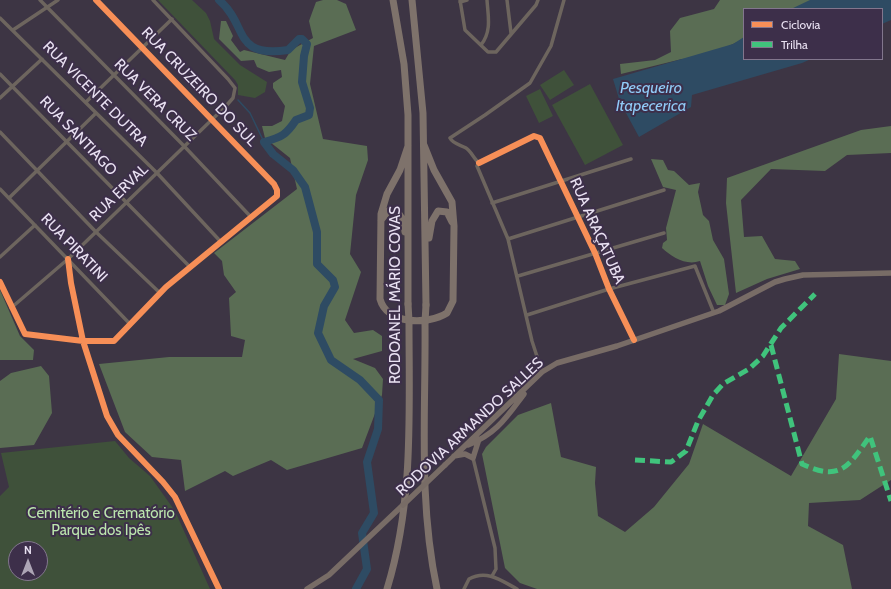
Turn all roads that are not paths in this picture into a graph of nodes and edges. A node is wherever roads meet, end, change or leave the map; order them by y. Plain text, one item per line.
1 (40, 0) edge
2 (58, 0) edge
3 (96, 0) edge
4 (153, 0) edge
5 (393, 0) edge
6 (412, 0) edge
7 (466, 0) edge
8 (487, 0) edge
9 (507, 0) edge
10 (538, 0) edge
11 (564, 0) edge
12 (460, 1) edge
13 (47, 7) junction
14 (0, 18) edge
15 (172, 20) junction
16 (13, 30) junction
17 (511, 33) junction
18 (481, 45) junction
19 (142, 48) junction
20 (42, 59) junction
21 (0, 74) edge
22 (113, 76) junction
23 (12, 87) junction
24 (0, 98) edge
25 (86, 102) junction
26 (96, 113) junction
27 (212, 119) junction
28 (0, 132) edge
29 (67, 142) junction
30 (424, 145) junction
31 (184, 146) junction
32 (408, 146) junction
33 (631, 159) dead end
34 (479, 163) junction
35 (38, 170) junction
36 (157, 173) junction
37 (560, 181) junction
38 (0, 189) edge
39 (664, 190) dead end
40 (9, 198) junction
41 (126, 203) junction
42 (492, 203) junction
43 (251, 217) junction
44 (577, 217) junction
45 (380, 222) junction
46 (35, 225) junction
47 (454, 226) junction
48 (96, 232) junction
49 (664, 233) dead end
50 (508, 239) junction
51 (221, 242) junction
52 (408, 251) junction
53 (595, 253) junction
54 (425, 256) junction
55 (0, 257) edge
56 (68, 259) junction
57 (190, 267) junction
58 (891, 273) edge
59 (879, 274) junction
60 (518, 276) junction
61 (891, 278) edge
62 (0, 282) edge
63 (609, 290) junction
64 (160, 292) junction
65 (11, 308) junction
66 (714, 313) junction
67 (527, 315) junction
68 (130, 324) junction
69 (634, 340) junction
70 (83, 341) junction
71 (542, 372) junction
72 (530, 386) junction
73 (482, 430) junction
74 (479, 440) junction
75 (472, 447) junction
76 (463, 448) junction
77 (454, 456) junction
78 (473, 458) junction
79 (492, 576) junction
80 (219, 589) edge
81 (307, 589) edge
82 (387, 589) edge
83 (437, 589) edge
84 (464, 589) edge
85 (517, 589) edge

1 - 13 street, RUA VERA CRUZ
2 - 13 street
3 - 19 street, RUA CRUZEIRO DO SUL
4 - 15 street
5 - 32 highway, RODOANEL MÁRIO COVAS
6 - 30 highway, RODOANEL MÁRIO COVAS
7 - 12 street
8 - 18 street
9 - 17 street
10 - 17 street
11 - 34 street
12 - 18 street
13 - 16 street
13 - 22 street, RUA VERA CRUZ
14 - 16 street, RUA VICENTE DUTRA
15 - 19 street
15 - 27 street, RUA ERVAL
16 - 20 street, RUA VICENTE DUTRA
17 - 18 street
19 - 22 street
19 - 27 street, RUA CRUZEIRO DO SUL
20 - 23 street
20 - 25 street, RUA VICENTE DUTRA
21 - 23 street, RUA SANTIAGO
22 - 25 street
22 - 31 street, RUA VERA CRUZ
23 - 24 street
23 - 29 street, RUA SANTIAGO
25 - 26 street, RUA VICENTE DUTRA
26 - 29 street
26 - 36 street, RUA VICENTE DUTRA
27 - 31 street, RUA ERVAL
27 - 43 street, RUA CRUZEIRO DO SUL
28 - 35 street
29 - 35 street
29 - 41 street, RUA SANTIAGO
30 - 47 highway
30 - 54 highway, RODOANEL MÁRIO COVAS
31 - 36 street, RUA ERVAL
31 - 43 street, RUA VERA CRUZ
32 - 45 highway
32 - 52 highway, RODOANEL MÁRIO COVAS
33 - 37 street
34 - 37 street, RUA ARAÇATUBA
34 - 42 street
35 - 40 street
35 - 48 street
36 - 41 street, RUA ERVAL
36 - 51 street, RUA VICENTE DUTRA
37 - 42 street
37 - 44 street, RUA ARAÇATUBA
38 - 40 street, RUA PIRATINI
39 - 44 street
40 - 46 street, RUA PIRATINI
41 - 48 street, RUA ERVAL
41 - 57 street, RUA SANTIAGO
42 - 50 street
43 - 51 street
44 - 50 street
44 - 53 street, RUA ARAÇATUBA
45 - 47 highway
45 - 52 highway
46 - 55 street
46 - 56 street, RUA PIRATINI
47 - 54 highway
48 - 56 street, RUA ERVAL
48 - 64 street
49 - 53 street
50 - 60 street
51 - 57 street
52 - 82 highway, RODOANEL MÁRIO COVAS, bridge
53 - 60 street
53 - 63 street, RUA ARAÇATUBA
54 - 83 highway, RODOANEL MÁRIO COVAS, bridge
56 - 65 street, RUA ERVAL
56 - 68 street, RUA PIRATINI
56 - 70 street
57 - 64 street
58 - 59 main road, RODOVIA ARMANDO SALLES
59 - 61 main road, RODOVIA ARMANDO SALLES
59 - 66 main road, RODOVIA ARMANDO SALLES
60 - 67 street
62 - 65 street
63 - 66 street
63 - 67 street
63 - 69 street, RUA ARAÇATUBA
64 - 68 street
65 - 70 street
66 - 69 main road, RODOVIA ARMANDO SALLES
67 - 71 street
68 - 70 street
69 - 71 main road, RODOVIA ARMANDO SALLES
70 - 80 street
71 - 72 main road, RODOVIA ARMANDO SALLES
72 - 73 main road, RODOVIA ARMANDO SALLES
72 - 74 main road
73 - 74 main road
73 - 75 main road
73 - 76 main road, RODOVIA ARMANDO SALLES
74 - 75 main road
74 - 78 main road
75 - 76 main road
75 - 78 main road
76 - 77 main road, RODOVIA ARMANDO SALLES
77 - 78 main road
77 - 81 main road, RODOVIA ARMANDO SALLES, bridge
78 - 79 street
79 - 84 street
79 - 85 street

